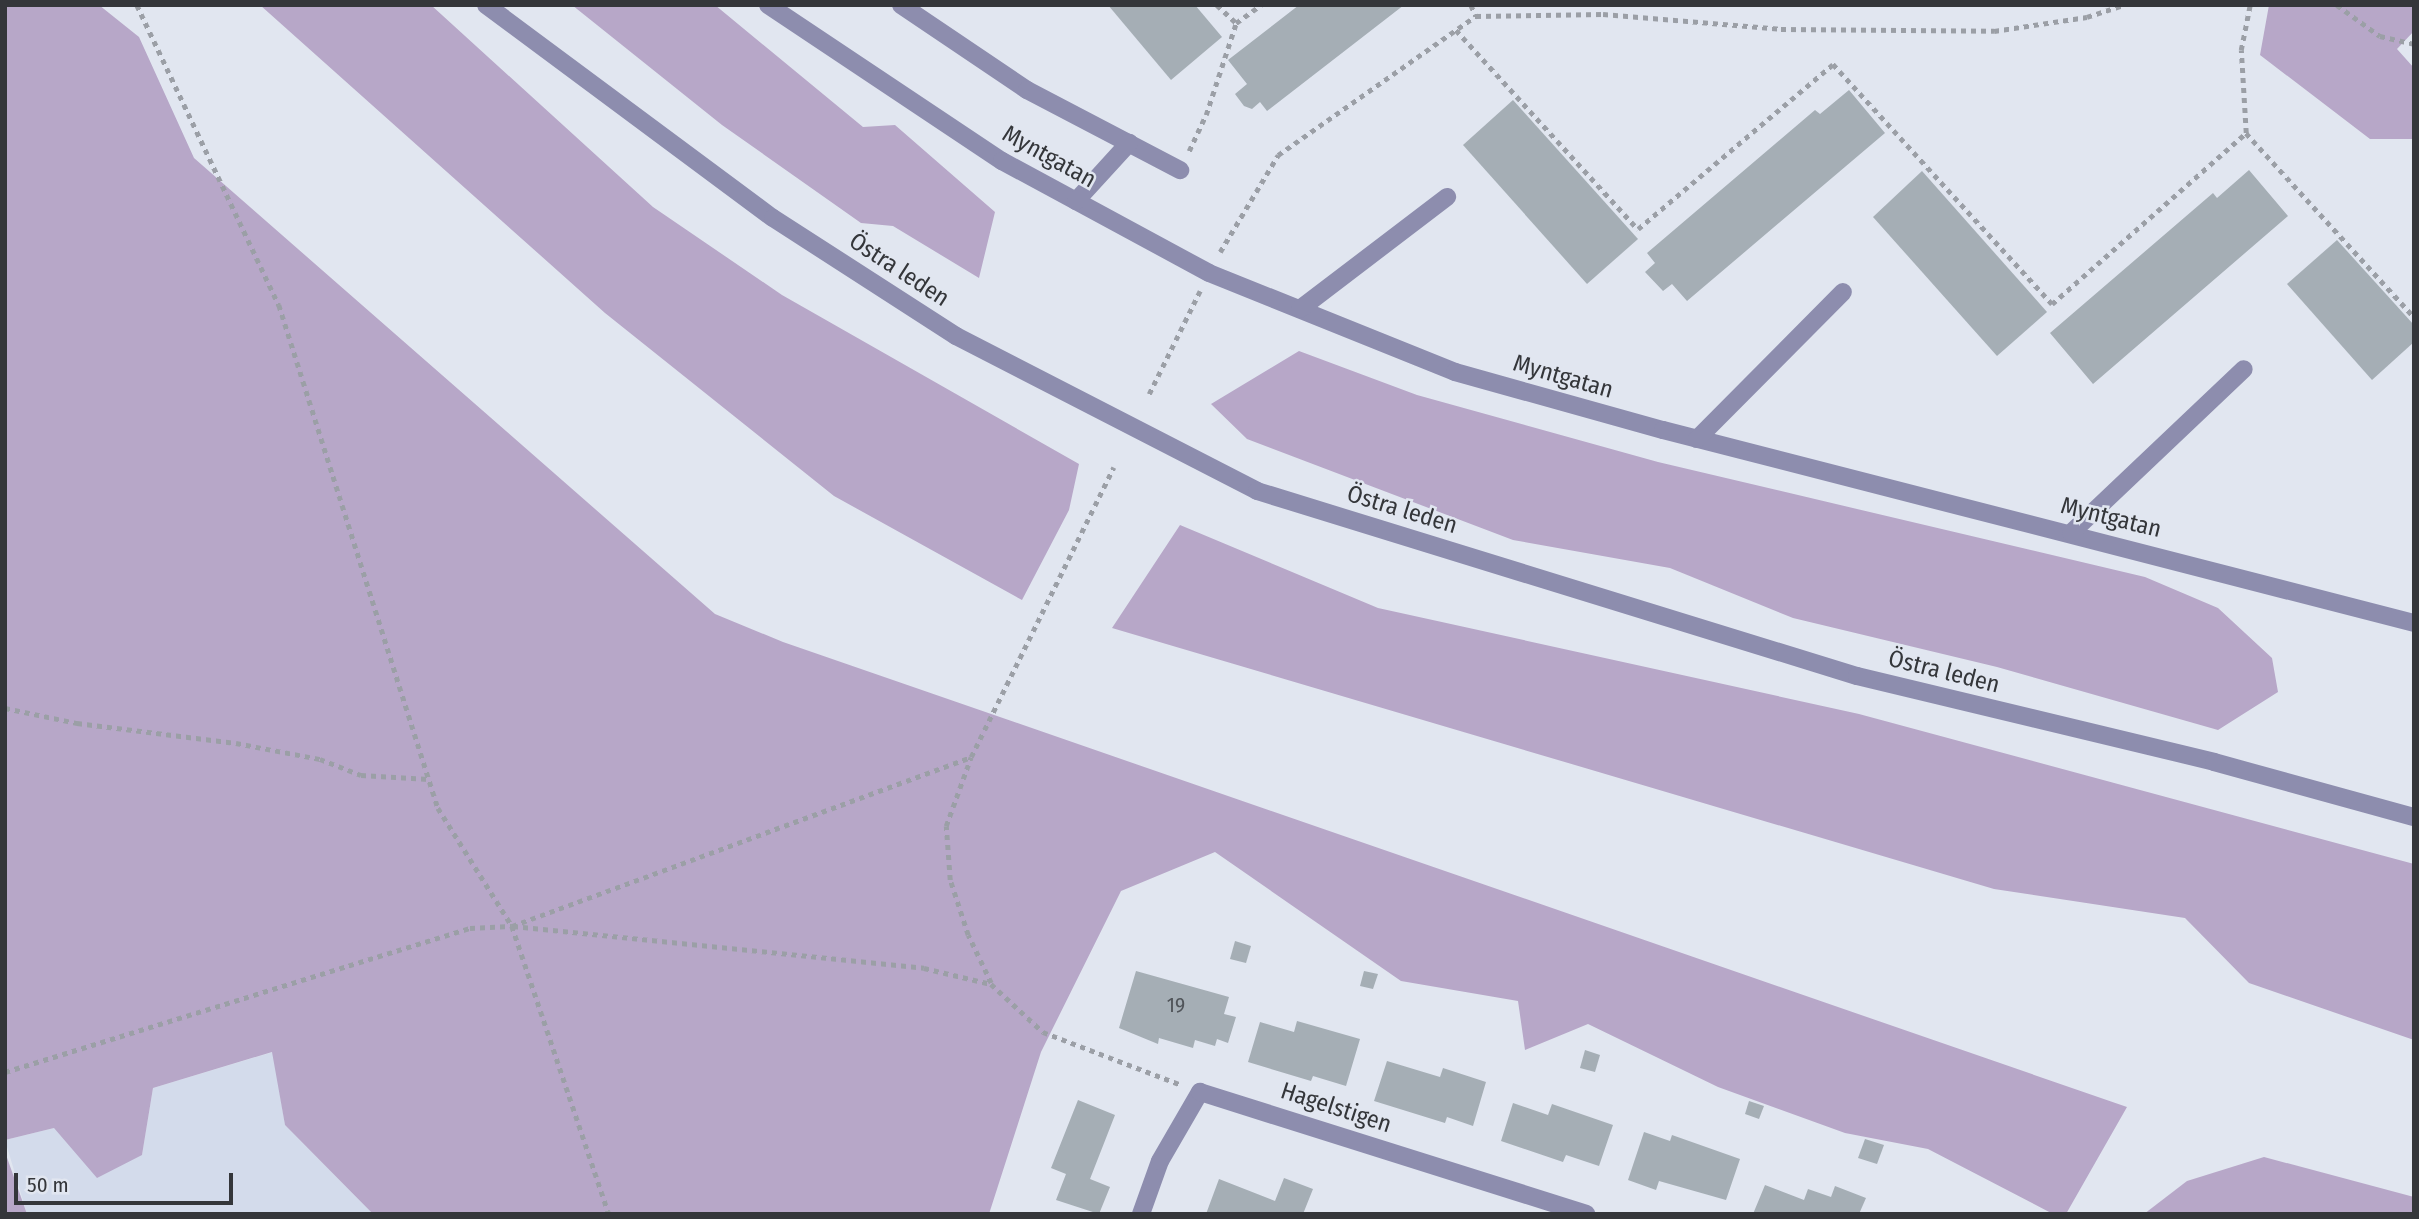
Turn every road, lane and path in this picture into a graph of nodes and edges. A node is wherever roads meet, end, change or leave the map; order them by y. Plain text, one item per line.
1 (137, 5) edge
2 (486, 5) edge
3 (768, 5) edge
4 (901, 5) edge
5 (1217, 5) edge
6 (1261, 5) edge
7 (1471, 5) edge
8 (2123, 5) edge
9 (2249, 5) edge
10 (2337, 5) edge
11 (1476, 16) junction
12 (1236, 23) junction
13 (1457, 30) junction
14 (2414, 44) edge
15 (2246, 133) junction
16 (1129, 144) junction
17 (1180, 170) joint
18 (1447, 197) dead end
19 (1076, 201) junction
20 (1209, 272) junction
21 (1843, 292) dead end
22 (1300, 309) junction
23 (2414, 317) edge
24 (2244, 369) dead end
25 (1149, 394) dead end
26 (1697, 439) junction
27 (1114, 467) dead end
28 (2071, 533) junction
29 (2414, 623) edge
30 (5, 708) edge
31 (971, 757) junction
32 (429, 779) junction
33 (2414, 817) edge
34 (512, 926) junction
35 (991, 984) junction
36 (5, 1072) edge
37 (1200, 1091) junction
38 (609, 1214) edge
39 (1141, 1214) edge
40 (1586, 1214) edge

1 - 32 path
2 - 33 street, Östra leden
3 - 19 street, Myntgatan
4 - 16 street
5 - 12 path
6 - 12 path
7 - 11 path
8 - 11 path
9 - 15 path
10 - 14 path
11 - 13 path
12 - 17 path
13 - 15 path
13 - 20 path
15 - 23 path
16 - 17 street
16 - 19 street
18 - 22 street
19 - 20 street, Myntgatan
20 - 22 street, Myntgatan
20 - 25 path
21 - 26 street
22 - 26 street, Myntgatan
24 - 28 street
26 - 28 street, Myntgatan
27 - 31 path
28 - 29 street, Myntgatan
30 - 32 path
31 - 34 path
31 - 35 path
32 - 34 path
34 - 35 path
34 - 36 path
34 - 38 path
35 - 37 path
37 - 39 street
37 - 40 street, Hagelstigen

